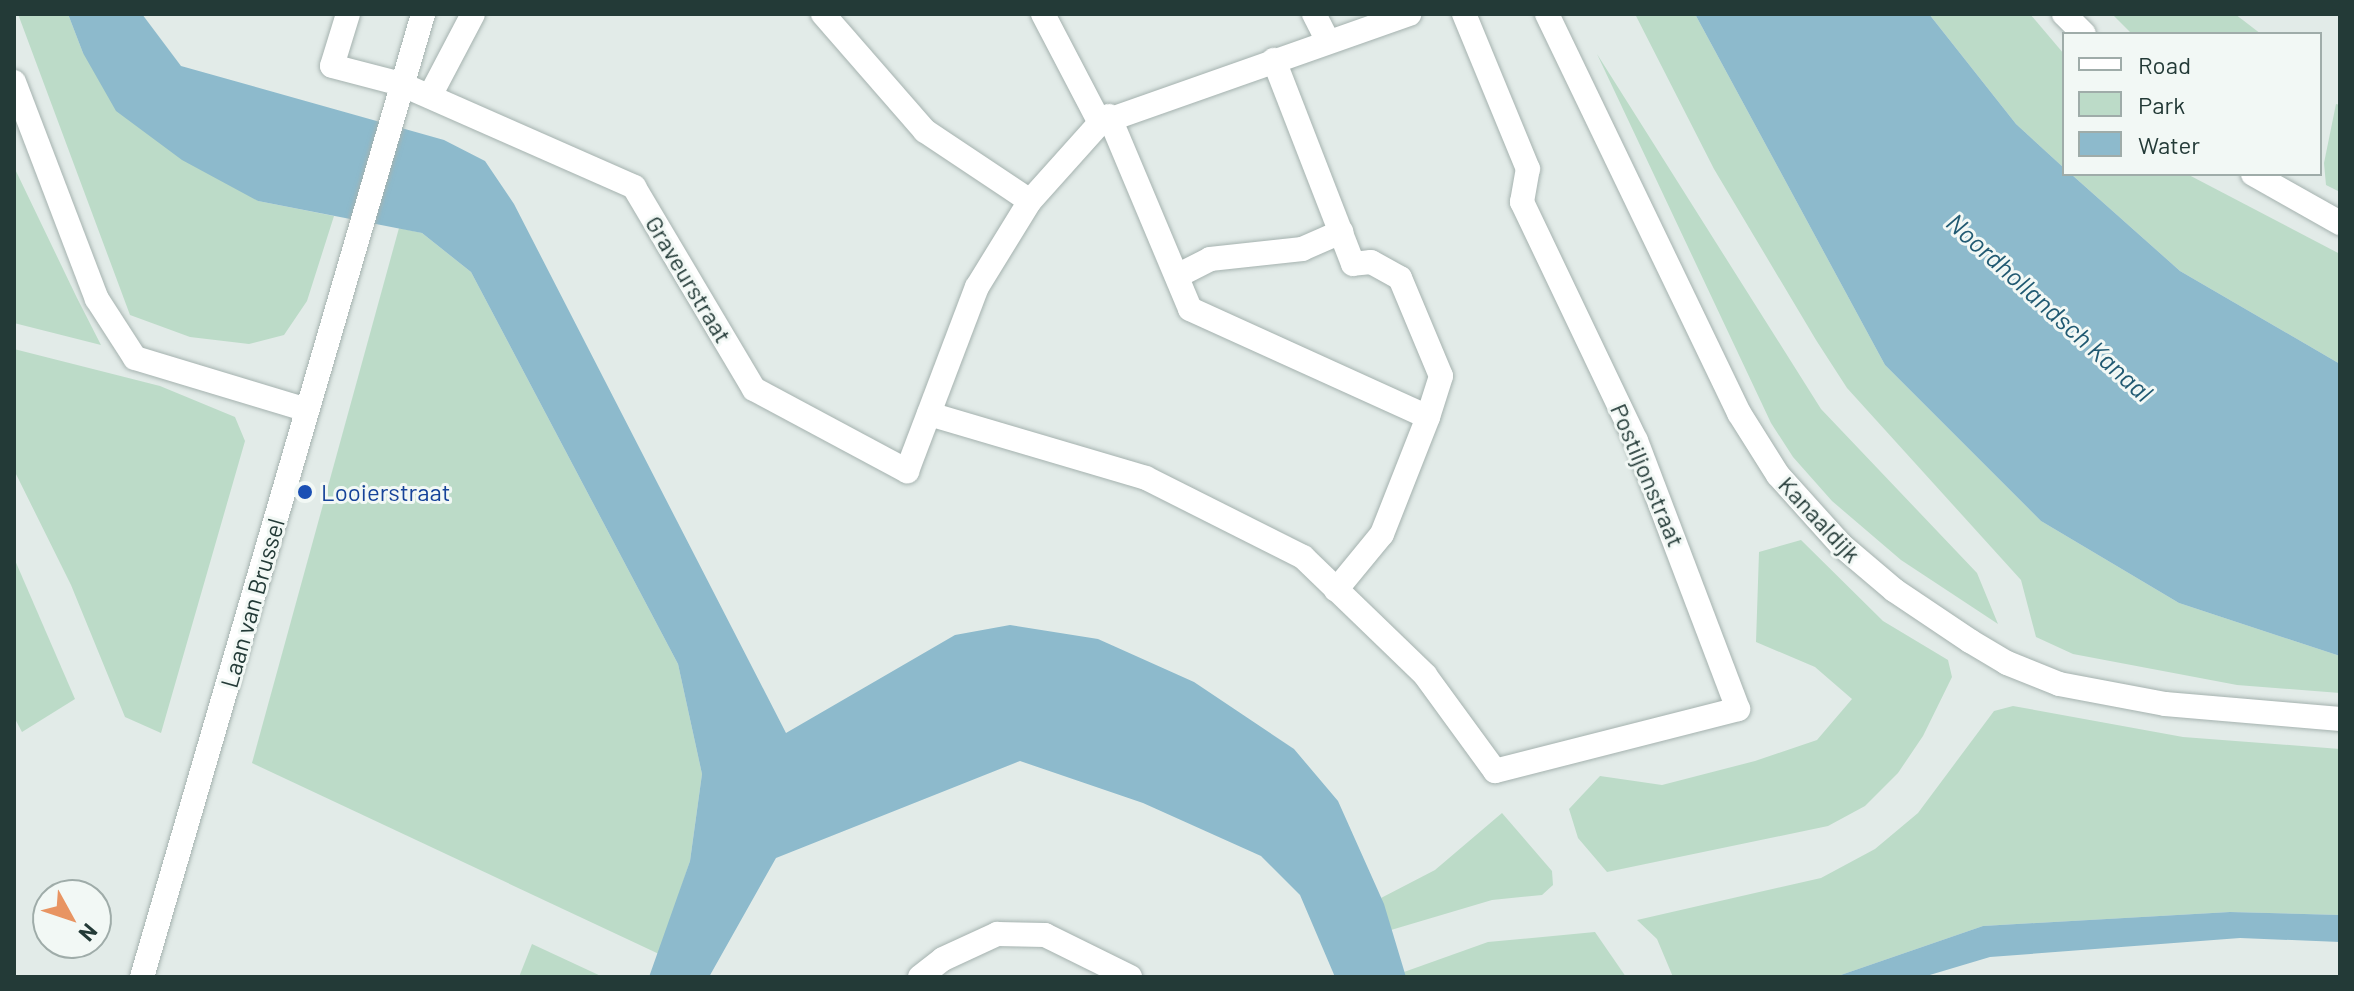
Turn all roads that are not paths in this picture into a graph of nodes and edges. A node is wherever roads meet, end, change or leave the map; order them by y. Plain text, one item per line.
1 (348, 14) edge
2 (423, 14) edge
3 (473, 14) edge
4 (823, 14) edge
5 (1043, 14) edge
6 (1314, 14) edge
7 (1409, 14) edge
8 (1464, 14) edge
9 (1547, 14) edge
10 (2064, 14) edge
11 (2082, 32) edge
12 (1328, 41) junction
13 (1274, 60) junction
14 (14, 82) edge
15 (401, 84) junction
16 (431, 94) junction
17 (1104, 119) junction
18 (2257, 176) edge
19 (1030, 201) junction
20 (2340, 223) edge
21 (1341, 232) junction
22 (1177, 276) junction
23 (304, 409) junction
24 (929, 414) junction
25 (1428, 417) junction
26 (1336, 590) junction
27 (2340, 719) edge
28 (142, 977) edge
29 (920, 977) edge
30 (1130, 977) edge

1 - 15 street
2 - 15 street
3 - 16 street
4 - 19 street
5 - 17 street
6 - 12 street
7 - 12 street
8 - 26 street, Postiljonstraat
9 - 27 street, Kanaaldijk
10 - 11 street
12 - 13 street
13 - 17 street
13 - 21 street
14 - 23 street
15 - 16 street, Graveurstraat
15 - 23 street, Laan van Brussel
16 - 24 street, Graveurstraat
17 - 19 street, Graveurstraat
17 - 22 street
18 - 20 street
19 - 24 street, Graveurstraat
21 - 22 street
21 - 25 street
22 - 25 street
23 - 28 street, Laan van Brussel
24 - 26 street
25 - 26 street
29 - 30 street

